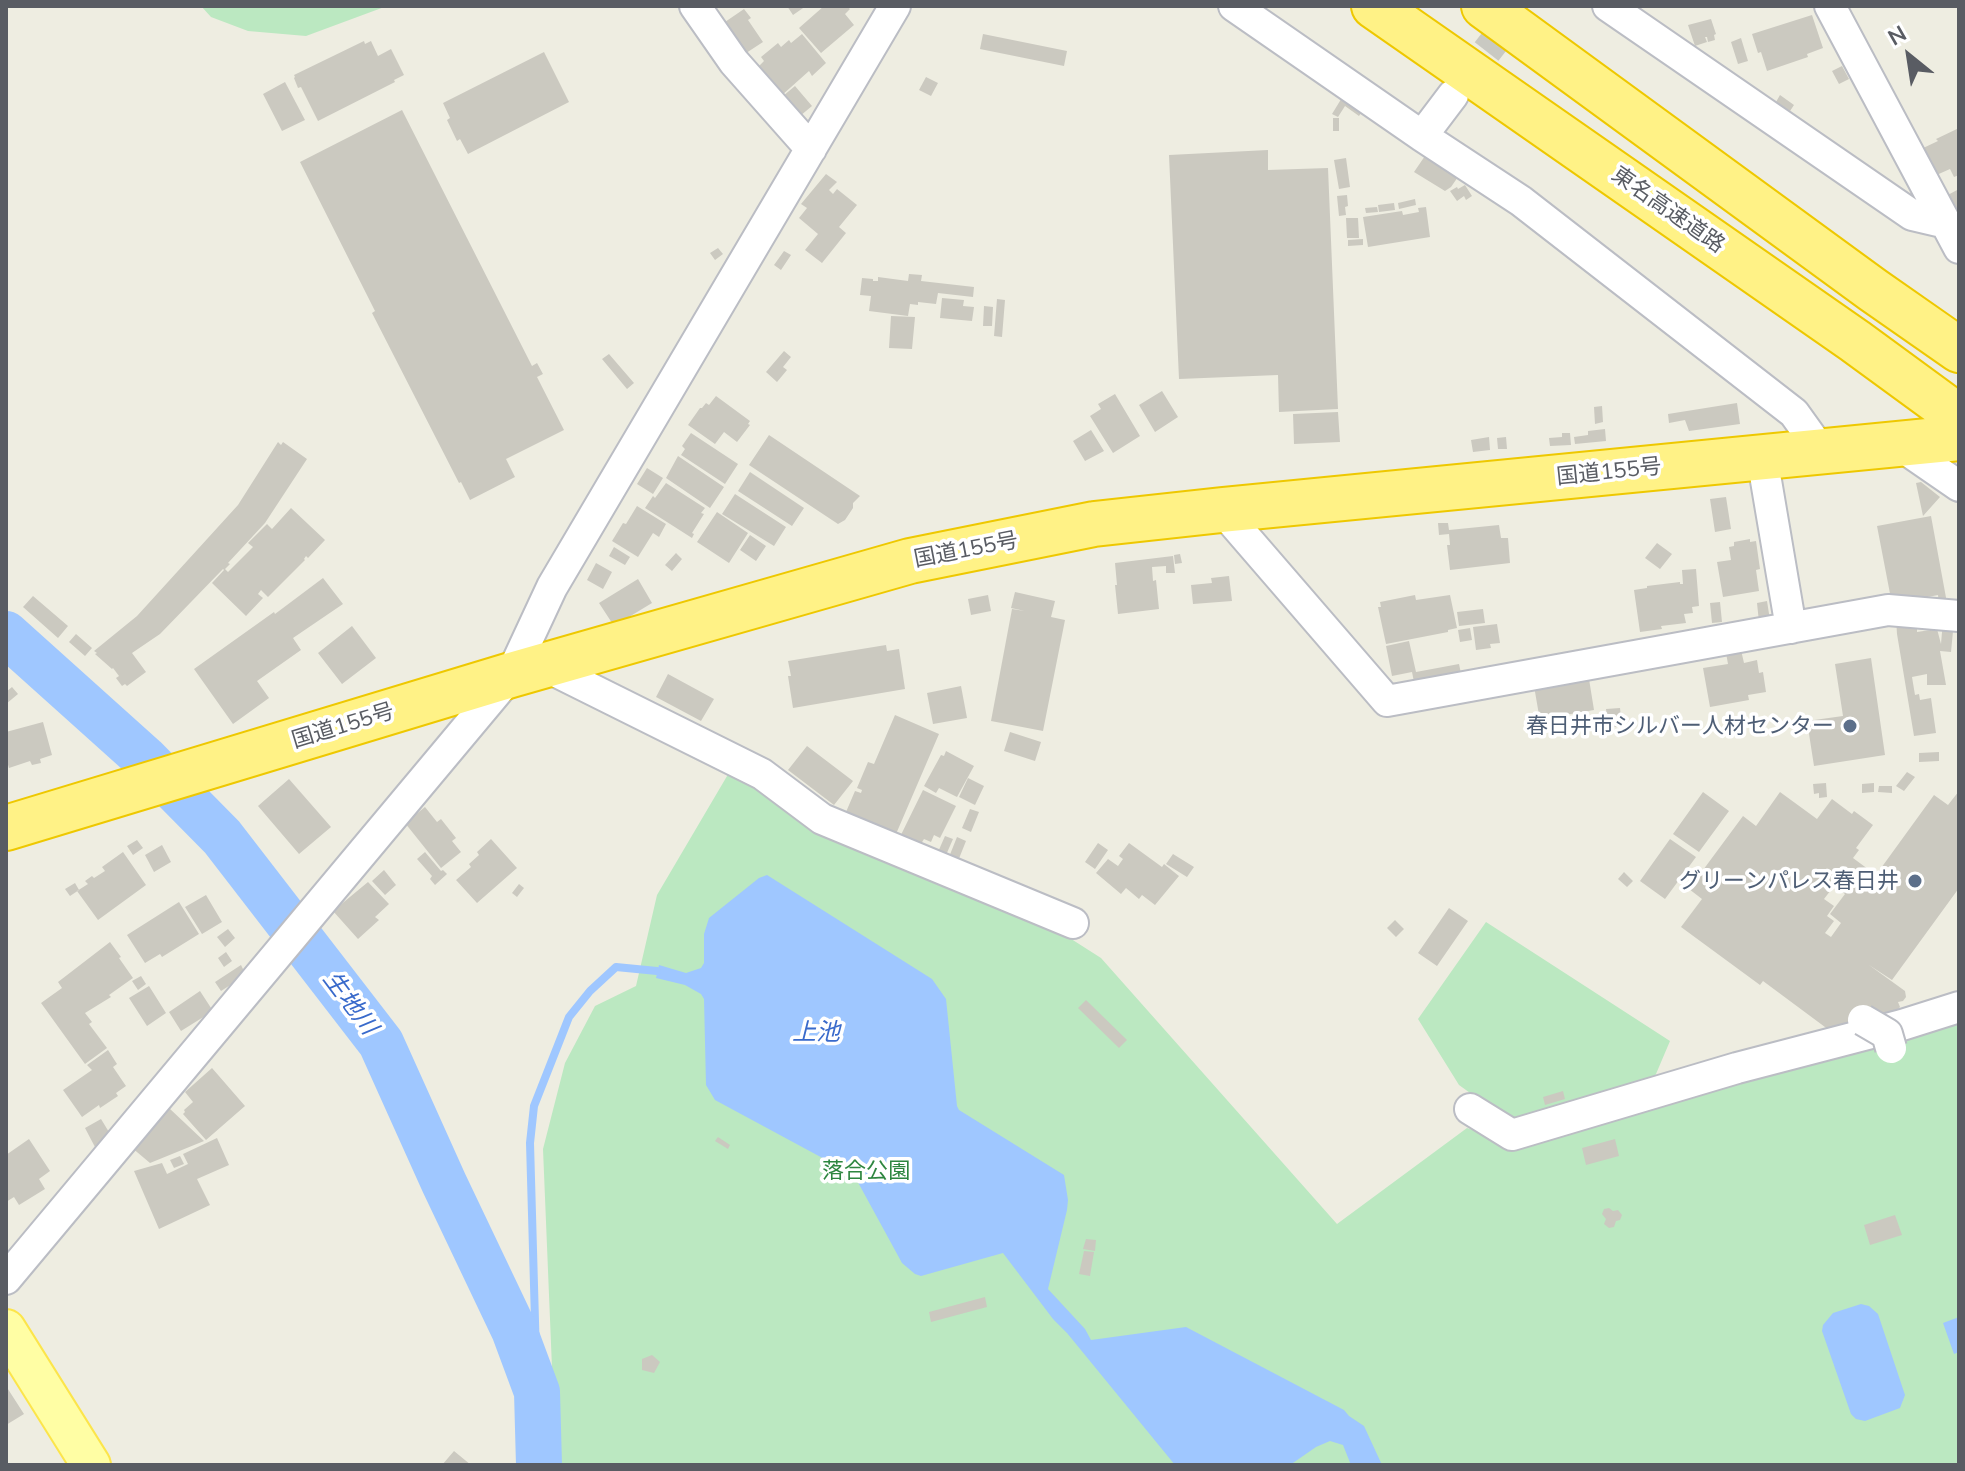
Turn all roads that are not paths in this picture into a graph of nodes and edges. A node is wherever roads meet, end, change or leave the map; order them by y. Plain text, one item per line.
1 (695, 6) edge
2 (895, 6) edge
3 (1234, 6) edge
4 (1374, 6) edge
5 (1484, 6) edge
6 (1608, 6) edge
7 (1830, 6) edge
8 (1453, 95) tunnel mouth
9 (1422, 136) junction
10 (811, 149) junction
11 (1952, 235) edge
12 (1873, 290) junction
13 (1959, 343) edge
14 (1959, 350) edge
15 (1959, 417) edge
16 (1959, 438) edge
17 (1898, 444) junction
18 (1822, 452) junction
19 (1762, 457) junction
20 (1959, 486) edge
21 (1222, 510) junction
22 (1959, 616) edge
23 (1791, 628) junction
24 (528, 670) junction
25 (6, 828) edge
26 (1073, 923) dead end
27 (1959, 1007) edge
28 (1863, 1020) dead end
29 (1891, 1048) dead end
30 (1470, 1109) dead end
31 (6, 1279) edge
32 (6, 1329) edge
33 (91, 1465) edge

1 - 10 street
2 - 10 street
3 - 9 street
4 - 15 highway, 東名高速道路
5 - 12 highway
6 - 11 street
7 - 11 street
8 - 9 street
9 - 18 street
10 - 24 street
12 - 13 highway
12 - 14 highway
16 - 17 highway, 国道155号
17 - 18 highway, 国道155号
17 - 20 street
18 - 19 highway, 国道155号
19 - 21 highway, 国道155号
19 - 23 street
21 - 23 street
21 - 24 highway, 国道155号
22 - 23 street
24 - 25 highway, 国道155号
24 - 26 street
24 - 31 street
27 - 30 street
28 - 29 street, bridge
32 - 33 main road

